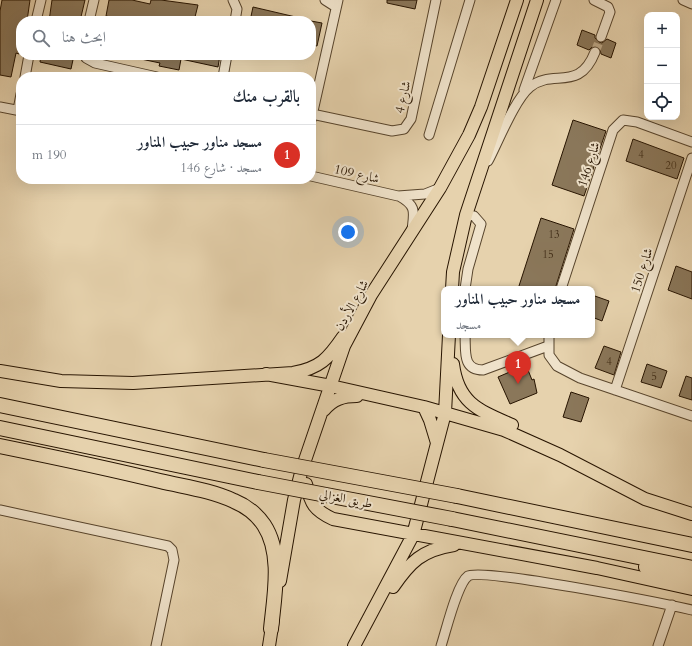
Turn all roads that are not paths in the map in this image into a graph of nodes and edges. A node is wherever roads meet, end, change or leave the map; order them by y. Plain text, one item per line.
1 (41, 0) edge
2 (94, 0) edge
3 (325, 0) edge
4 (436, 0) edge
5 (470, 0) edge
6 (517, 0) edge
7 (537, 0) edge
8 (556, 0) edge
9 (594, 0) edge
10 (683, 0) edge
11 (235, 1) edge
12 (337, 4) edge
13 (692, 4) edge
14 (37, 16) edge
15 (90, 16) edge
16 (236, 16) edge
17 (601, 37) tunnel mouth
18 (595, 52) tunnel mouth
19 (28, 60) edge
20 (90, 60) edge
21 (226, 60) edge
22 (26, 72) edge
23 (135, 72) edge
24 (224, 72) edge
25 (523, 93) junction
26 (316, 99) edge
27 (0, 107) edge
28 (16, 110) edge
29 (316, 118) edge
30 (429, 135) dead end
31 (692, 142) edge
32 (692, 158) edge
33 (316, 177) edge
34 (476, 184) junction
35 (440, 188) junction
36 (398, 196) junction
37 (466, 215) junction
38 (412, 234) junction
39 (452, 286) edge
40 (466, 286) edge
41 (562, 286) edge
42 (371, 294) junction
43 (449, 338) edge
44 (449, 338) edge
45 (465, 338) edge
46 (549, 338) edge
47 (548, 346) junction
48 (0, 371) edge
49 (266, 374) junction
50 (330, 386) junction
51 (615, 390) junction
52 (378, 397) junction
53 (0, 405) edge
54 (424, 407) junction
55 (322, 411) junction
56 (445, 413) junction
57 (692, 416) edge
58 (0, 428) edge
59 (0, 446) edge
60 (437, 447) junction
61 (560, 455) junction
62 (302, 469) junction
63 (0, 510) edge
64 (692, 514) edge
65 (413, 535) junction
66 (532, 535) junction
67 (692, 545) edge
68 (475, 546) junction
69 (692, 568) edge
70 (692, 580) edge
71 (692, 589) edge
72 (672, 605) junction
73 (692, 610) edge
74 (271, 629) junction
75 (364, 629) junction
76 (156, 646) edge
77 (269, 646) edge
78 (354, 646) edge
79 (441, 646) edge
80 (658, 646) edge

1 - 14 street
2 - 15 street
3 - 12 street
4 - 29 street, شارع 4
5 - 30 street
6 - 35 main road, شارع الأردن
7 - 34 main road
8 - 25 street
9 - 17 street
10 - 13 street
11 - 16 street
12 - 26 street, شارع 4
18 - 25 street
19 - 22 street
20 - 23 street
21 - 24 street
25 - 34 street
27 - 28 street
31 - 41 street, شارع 146
32 - 51 street, شارع 150
33 - 36 street, شارع 109
34 - 37 main road
35 - 36 street, شارع 109
35 - 38 main road, شارع الأردن
36 - 38 street, شارع 109
37 - 39 main road
37 - 40 street
38 - 42 main road, شارع الأردن
42 - 49 main road
42 - 50 main road, شارع الأردن
43 - 56 main road
44 - 61 main road
45 - 47 street
46 - 47 street
47 - 51 street
48 - 49 main road
49 - 50 main road
50 - 52 main road
50 - 55 main road, شارع الأردن
51 - 57 street
52 - 54 main road
52 - 55 main road
53 - 67 highway, طريق الغزالي, bridge
54 - 56 main road
54 - 60 main road
55 - 62 main road, شارع الأردن
56 - 60 main road
56 - 61 main road
58 - 66 highway, طريق الغزالي, bridge
59 - 74 highway
60 - 65 main road
61 - 64 main road
62 - 65 main road
62 - 74 main road, شارع الأردن
63 - 76 street
65 - 68 main road
65 - 75 main road
66 - 69 highway, طريق الغزالي
66 - 70 highway
68 - 71 main road
68 - 75 main road
72 - 73 street
72 - 79 street
72 - 80 street
74 - 77 main road, شارع الأردن
75 - 78 main road

